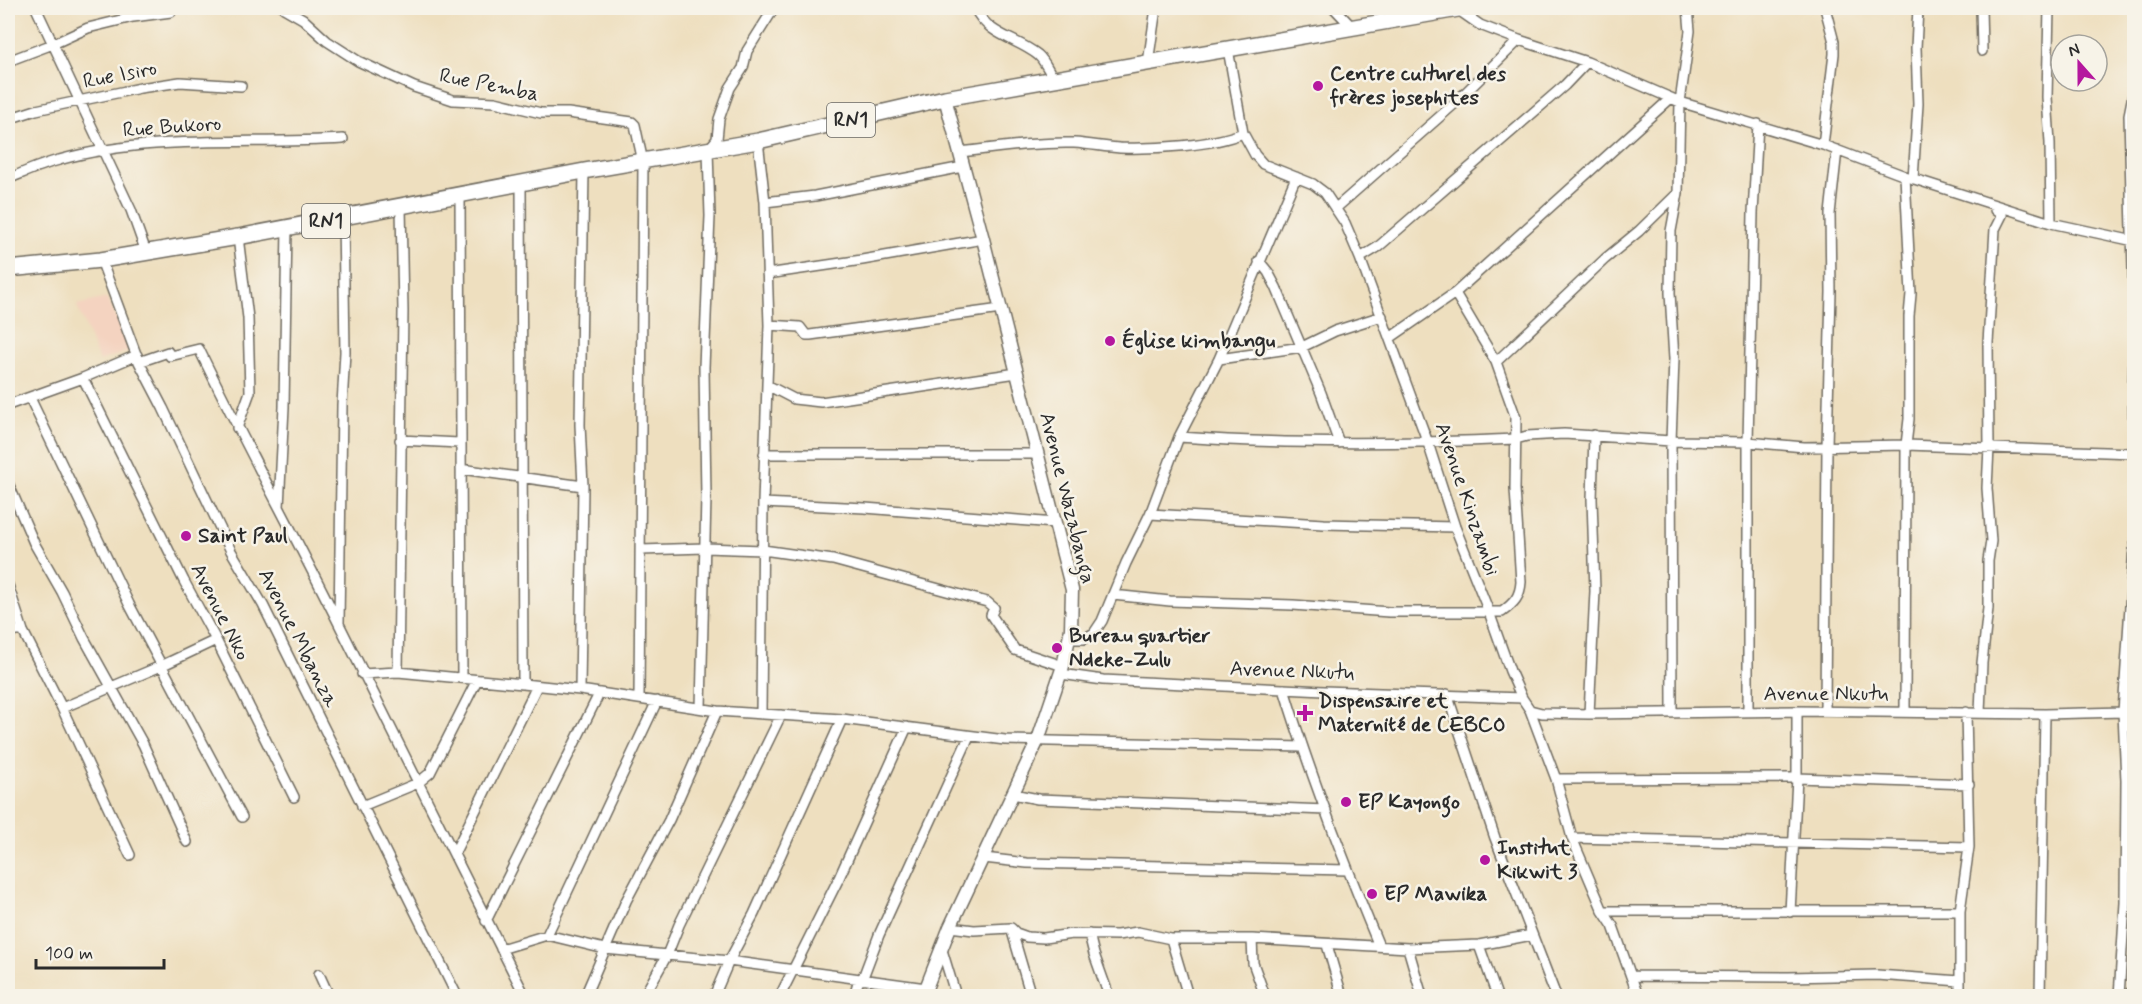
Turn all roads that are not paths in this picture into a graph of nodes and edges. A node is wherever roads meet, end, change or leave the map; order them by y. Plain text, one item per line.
1 (36, 8) edge
2 (284, 8) edge
3 (774, 8) edge
4 (975, 8) edge
5 (1156, 8) edge
6 (1334, 8) edge
7 (1461, 8) edge
8 (1688, 8) edge
9 (1825, 8) edge
10 (1918, 8) edge
11 (1981, 8) edge
12 (2049, 8) edge
13 (171, 12) dead end
14 (1353, 28) junction
15 (1519, 40) junction
16 (53, 44) junction
17 (1228, 49) junction
18 (1982, 51) dead end
19 (8, 61) edge
20 (1587, 62) junction
21 (1148, 63) junction
22 (1054, 79) junction
23 (241, 86) dead end
24 (2134, 90) edge
25 (945, 98) junction
26 (1671, 98) junction
27 (81, 101) junction
28 (1680, 102) junction
29 (8, 119) edge
30 (1758, 124) junction
31 (1243, 133) junction
32 (343, 139) dead end
33 (758, 141) junction
34 (1823, 145) junction
35 (102, 150) junction
36 (708, 150) junction
37 (1837, 150) junction
38 (959, 152) junction
39 (643, 162) junction
40 (2132, 163) edge
41 (963, 167) junction
42 (584, 171) junction
43 (1296, 177) junction
44 (8, 178) edge
45 (1909, 178) junction
46 (521, 184) junction
47 (1678, 193) junction
48 (460, 194) junction
49 (765, 202) junction
50 (1996, 204) junction
51 (401, 207) junction
52 (1336, 208) junction
53 (343, 218) junction
54 (2051, 224) junction
55 (287, 228) junction
56 (238, 237) junction
57 (983, 239) junction
58 (2133, 241) edge
59 (146, 252) junction
60 (1360, 258) junction
61 (101, 260) junction
62 (1259, 261) junction
63 (8, 269) edge
64 (767, 274) junction
65 (1455, 293) junction
66 (2134, 308) edge
67 (1001, 309) junction
68 (1382, 316) junction
69 (769, 325) junction
70 (1390, 338) junction
71 (1302, 347) junction
72 (138, 358) junction
73 (1218, 359) junction
74 (2134, 359) edge
75 (1496, 362) junction
76 (1017, 373) junction
77 (83, 378) junction
78 (767, 385) junction
79 (30, 398) junction
80 (8, 405) edge
81 (237, 428) junction
82 (1594, 435) junction
83 (1179, 437) junction
84 (1516, 439) junction
85 (400, 440) junction
86 (1671, 441) junction
87 (1748, 442) junction
88 (459, 443) junction
89 (1339, 443) junction
90 (1428, 443) junction
91 (1827, 445) junction
92 (1906, 445) junction
93 (1989, 448) junction
94 (764, 454) junction
95 (1038, 454) junction
96 (2134, 455) edge
97 (461, 469) junction
98 (521, 477) junction
99 (8, 483) edge
100 (583, 486) junction
101 (763, 503) junction
102 (279, 507) junction
103 (1150, 514) junction
104 (1055, 524) junction
105 (1455, 527) junction
106 (2134, 546) edge
107 (705, 548) junction
108 (640, 550) junction
109 (763, 550) junction
110 (8, 585) edge
111 (1113, 595) junction
112 (1489, 612) junction
113 (339, 625) junction
114 (8, 630) edge
115 (23, 631) junction
116 (1070, 639) junction
117 (216, 640) junction
118 (161, 666) junction
119 (1062, 670) junction
120 (398, 672) junction
121 (362, 674) junction
122 (462, 678) junction
123 (477, 680) junction
124 (523, 684) junction
125 (537, 686) junction
126 (112, 688) junction
127 (1284, 689) junction
128 (580, 690) junction
129 (599, 694) junction
130 (1447, 694) junction
131 (1522, 698) junction
132 (639, 699) junction
133 (657, 701) junction
134 (62, 708) junction
135 (701, 708) junction
136 (1530, 710) junction
137 (717, 711) junction
138 (1797, 711) junction
139 (1825, 711) junction
140 (1672, 712) junction
141 (1748, 712) junction
142 (1905, 712) junction
143 (1966, 712) junction
144 (2122, 712) junction
145 (1980, 713) junction
146 (761, 714) junction
147 (1589, 714) junction
148 (2045, 714) junction
149 (781, 715) junction
150 (842, 719) junction
151 (907, 727) junction
152 (2129, 734) edge
153 (969, 737) junction
154 (1038, 740) junction
155 (1302, 747) junction
156 (1797, 778) junction
157 (1556, 779) junction
158 (418, 783) junction
159 (1969, 784) junction
160 (1013, 794) junction
161 (294, 797) dead end
162 (362, 806) junction
163 (1326, 810) junction
164 (242, 817) dead end
165 (1572, 838) junction
166 (187, 842) dead end
167 (1792, 844) junction
168 (1969, 847) junction
169 (454, 854) junction
170 (130, 855) dead end
171 (984, 858) junction
172 (1348, 870) junction
173 (2134, 892) edge
174 (2125, 903) junction
175 (1603, 911) junction
176 (1960, 911) junction
177 (1790, 912) junction
178 (486, 921) junction
179 (950, 927) junction
180 (1011, 928) junction
181 (1089, 934) junction
182 (547, 935) junction
183 (1532, 935) junction
184 (1171, 939) junction
185 (1252, 939) junction
186 (1327, 945) junction
187 (1479, 945) junction
188 (1379, 946) junction
189 (1407, 948) junction
190 (501, 949) junction
191 (605, 949) junction
192 (942, 950) junction
193 (667, 955) junction
194 (729, 962) junction
195 (794, 971) junction
196 (319, 974) dead end
197 (1630, 976) junction
198 (860, 980) junction
199 (1960, 981) junction
200 (2134, 989) edge
201 (924, 992) edge
202 (329, 996) edge
203 (457, 996) edge
204 (525, 996) edge
205 (585, 996) edge
206 (644, 996) edge
207 (714, 996) edge
208 (780, 996) edge
209 (854, 996) edge
210 (956, 996) edge
211 (1031, 996) edge
212 (1109, 996) edge
213 (1188, 996) edge
214 (1265, 996) edge
215 (1342, 996) edge
216 (1422, 996) edge
217 (1497, 996) edge
218 (1556, 996) edge
219 (1638, 996) edge
220 (1960, 996) edge
221 (2040, 996) edge
222 (2119, 996) edge
223 (2127, 996) edge

1 - 16 street
2 - 39 street, Rue Pemba
3 - 36 street
4 - 22 street
5 - 21 street
6 - 14 street
7 - 14 highway, RN1
7 - 15 street
8 - 28 street
9 - 34 street
10 - 45 street
11 - 18 street
12 - 54 street
13 - 16 street
14 - 17 highway, RN1
15 - 20 street
15 - 52 street
16 - 19 street
16 - 27 street
17 - 21 highway, RN1
17 - 31 street, Avenue Kinzambi
20 - 26 street
20 - 60 street
21 - 22 highway, RN1
22 - 25 highway, RN1
23 - 27 street, Rue Isiro
24 - 40 street
25 - 33 highway, RN1
25 - 38 main road, Avenue Wazabanga
26 - 28 street
26 - 65 street
27 - 29 street, Rue Isiro
27 - 35 street
28 - 30 street
28 - 47 street
30 - 34 street
30 - 87 street
31 - 38 street
31 - 43 street, Avenue Kinzambi
32 - 35 street, Rue Bukoro
33 - 36 highway, RN1
33 - 49 street
34 - 37 street
35 - 44 street, Rue Bukoro
35 - 59 street
36 - 39 highway, RN1
36 - 107 street
37 - 45 street
37 - 91 street
38 - 41 main road, Avenue Wazabanga
39 - 42 highway, RN1
39 - 108 street
40 - 58 street
41 - 49 street
41 - 57 main road, Avenue Wazabanga
42 - 46 highway, RN1
42 - 100 street
43 - 52 street, Avenue Kinzambi
43 - 62 street
45 - 50 street
45 - 92 street
46 - 48 highway, RN1
46 - 98 street
47 - 75 street
47 - 86 street
48 - 51 highway, RN1
48 - 88 street
49 - 64 street
50 - 54 street
50 - 93 street
51 - 53 highway, RN1
51 - 85 street
52 - 60 street, Avenue Kinzambi
53 - 55 highway, RN1
53 - 113 street
54 - 58 street
55 - 56 highway, RN1
55 - 102 street
56 - 59 highway, RN1
56 - 81 street
57 - 64 street
57 - 67 main road, Avenue Wazabanga
58 - 66 street
59 - 61 highway, RN1
60 - 68 street, Avenue Kinzambi
61 - 63 highway, RN1
61 - 72 street, Avenue Mbanza
62 - 71 street
62 - 73 street
64 - 69 street
65 - 70 street
65 - 75 street
67 - 69 street
67 - 76 main road, Avenue Wazabanga
68 - 70 street, Avenue Kinzambi
68 - 71 street
69 - 78 street
70 - 90 street, Avenue Kinzambi
71 - 73 street
71 - 89 street
72 - 77 street
72 - 81 street
72 - 162 street, Avenue Mbanza
73 - 83 street
74 - 96 street
75 - 84 street
76 - 78 street
76 - 95 main road, Avenue Wazabanga
77 - 79 street
77 - 117 street, Avenue Nko
78 - 94 street
79 - 80 street
79 - 118 street
81 - 102 street
82 - 84 street
82 - 86 street
82 - 147 street
83 - 89 street
83 - 103 street
84 - 90 street
84 - 112 street
85 - 88 street
85 - 120 street
86 - 87 street
86 - 140 street
87 - 91 street
87 - 141 street
88 - 97 street
89 - 90 street
90 - 105 street, Avenue Kinzambi
91 - 92 street
91 - 139 street
92 - 93 street
92 - 142 street
93 - 96 street
93 - 145 street
94 - 95 street
94 - 101 street
95 - 104 main road, Avenue Wazabanga
97 - 98 street
97 - 122 street
98 - 100 street
98 - 124 street
99 - 126 street
100 - 128 street
101 - 104 street
101 - 109 street
102 - 113 street
103 - 105 street
103 - 111 street
104 - 116 main road, Avenue Wazabanga
105 - 112 street, Avenue Kinzambi
106 - 144 street
107 - 108 street, Avenue Nkutu
107 - 109 street, Avenue Nkutu
107 - 135 street
108 - 132 street
109 - 119 street, Avenue Nkutu
109 - 146 street
110 - 115 street
111 - 112 street
111 - 116 street
112 - 131 street, Avenue Kinzambi
113 - 121 street
114 - 115 street
115 - 134 street
116 - 119 main road, Avenue Wazabanga
117 - 118 street
117 - 161 street, Avenue Nko
118 - 126 street
118 - 164 street
119 - 127 street, Avenue Nkutu
119 - 154 main road, Avenue Wazabanga
120 - 121 street
120 - 122 street
121 - 158 street
122 - 123 street
123 - 124 street
123 - 158 street
124 - 125 street
125 - 128 street
125 - 169 street
126 - 134 street
126 - 166 street
127 - 130 street, Avenue Nkutu
127 - 155 street
128 - 129 street
129 - 132 street
129 - 178 street
130 - 131 street, Avenue Nkutu
130 - 183 street
131 - 136 street, Avenue Kinzambi
132 - 133 street
133 - 135 street
133 - 182 street
134 - 170 street
135 - 137 street
136 - 147 street, Avenue Nkutu
136 - 157 street, Avenue Kinzambi
137 - 146 street
137 - 191 street
138 - 139 street, Avenue Nkutu
138 - 141 street, Avenue Nkutu
138 - 156 street
139 - 142 street, Avenue Nkutu
140 - 141 street, Avenue Nkutu
140 - 147 street, Avenue Nkutu
142 - 143 street, Avenue Nkutu
143 - 145 street, Avenue Nkutu
143 - 159 street
144 - 148 street, Avenue Nkutu
144 - 152 street
145 - 148 street, Avenue Nkutu
146 - 149 street
148 - 221 street
149 - 150 street
149 - 193 street
150 - 151 street
150 - 194 street
151 - 153 street
151 - 195 street
152 - 174 street
153 - 154 street
153 - 198 street
154 - 155 street
154 - 160 main road, Avenue Wazabanga
155 - 163 street
156 - 157 street
156 - 159 street
156 - 167 street
157 - 165 street, Avenue Kinzambi
158 - 162 street
158 - 169 street
159 - 168 street
160 - 163 street
160 - 171 main road, Avenue Wazabanga
162 - 203 street, Avenue Mbanza
163 - 172 street
165 - 167 street
165 - 175 street, Avenue Kinzambi
167 - 168 street
167 - 177 street
168 - 176 street
169 - 178 street
171 - 172 street
171 - 179 main road, Avenue Wazabanga
172 - 188 street
173 - 174 street
174 - 222 street
175 - 177 street
175 - 197 street, Avenue Kinzambi
176 - 177 street
176 - 199 street
178 - 190 street
179 - 180 street
179 - 192 main road, Avenue Wazabanga
180 - 181 street
180 - 211 street
181 - 184 street
181 - 212 street
182 - 190 street
182 - 191 street
183 - 187 street
183 - 218 street
184 - 185 street
184 - 213 street
185 - 186 street
185 - 214 street
186 - 188 street
186 - 215 street
187 - 189 street
187 - 217 street
188 - 189 street
189 - 216 street
190 - 204 street
191 - 193 street
191 - 205 street
192 - 201 main road, Avenue Wazabanga
192 - 210 street
193 - 194 street
193 - 206 street
194 - 195 street
194 - 207 street
195 - 198 street
195 - 208 street
196 - 202 street
197 - 199 street
197 - 219 street, Avenue Kinzambi
198 - 201 street
198 - 209 street
199 - 220 street
200 - 223 street

